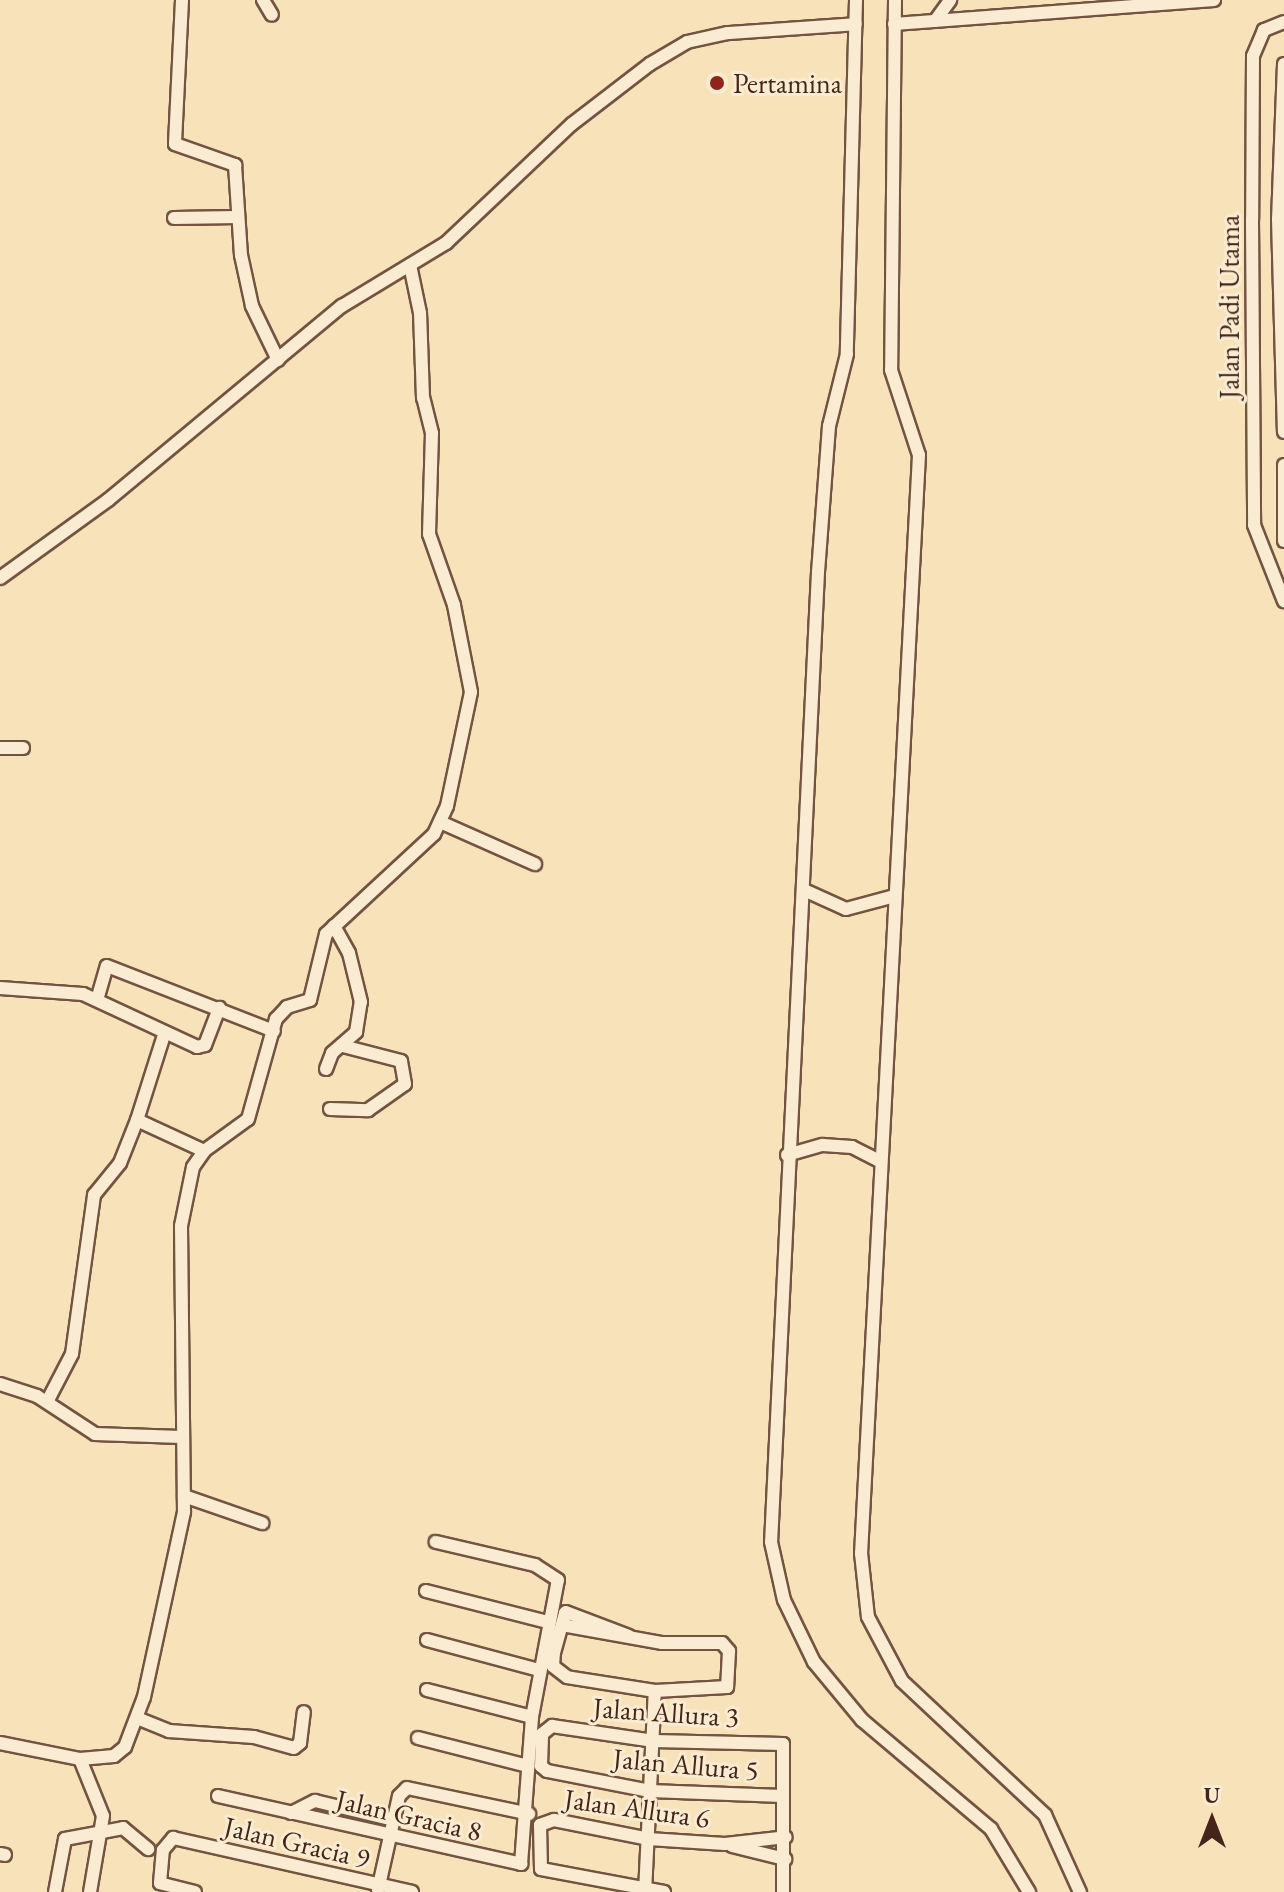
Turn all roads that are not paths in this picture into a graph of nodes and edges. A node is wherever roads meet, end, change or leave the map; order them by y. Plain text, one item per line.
1 (182, 0) edge
2 (263, 0) edge
3 (856, 0) edge
4 (895, 0) edge
5 (950, 0) edge
6 (1214, 0) edge
7 (272, 15) dead end
8 (935, 21) junction
9 (1284, 22) edge
10 (856, 24) junction
11 (894, 24) junction
12 (1284, 64) edge
13 (1282, 130) edge
14 (238, 217) junction
15 (174, 218) dead end
16 (1281, 219) edge
17 (410, 265) junction
18 (278, 360) junction
19 (1284, 432) edge
20 (1284, 465) edge
21 (1284, 541) edge
22 (0, 578) edge
23 (1284, 601) edge
24 (0, 748) edge
25 (23, 748) dead end
26 (440, 822) junction
27 (535, 864) dead end
28 (804, 890) junction
29 (891, 897) junction
30 (334, 926) junction
31 (0, 988) edge
32 (97, 1000) junction
33 (219, 1008) junction
34 (274, 1031) junction
35 (164, 1035) junction
36 (343, 1046) junction
37 (326, 1069) dead end
38 (330, 1109) dead end
39 (137, 1120) junction
40 (204, 1151) junction
41 (787, 1155) junction
42 (878, 1160) junction
43 (0, 1384) edge
44 (47, 1402) junction
45 (181, 1437) junction
46 (184, 1496) junction
47 (262, 1523) dead end
48 (436, 1542) dead end
49 (426, 1591) dead end
50 (548, 1622) junction
51 (427, 1640) dead end
52 (539, 1670) junction
53 (427, 1690) dead end
54 (655, 1691) junction
55 (304, 1712) dead end
56 (532, 1717) junction
57 (137, 1718) junction
58 (418, 1738) dead end
59 (654, 1741) junction
60 (0, 1743) edge
61 (80, 1759) junction
62 (534, 1766) junction
63 (650, 1791) junction
64 (218, 1796) dead end
65 (782, 1796) junction
66 (291, 1813) junction
67 (529, 1814) junction
68 (394, 1820) junction
69 (100, 1833) junction
70 (391, 1835) junction
71 (786, 1837) junction
72 (649, 1839) junction
73 (725, 1844) junction
74 (148, 1849) dead end
75 (785, 1859) junction
76 (378, 1889) edge
77 (645, 1890) edge
78 (55, 1892) edge
79 (90, 1892) edge
80 (195, 1892) edge
81 (412, 1892) edge
82 (664, 1892) edge
83 (783, 1892) edge
84 (1029, 1892) edge
85 (1080, 1892) edge

1 - 14 street
2 - 7 street
3 - 10 street
4 - 11 street
5 - 8 street
6 - 8 street
8 - 11 street
9 - 23 street, Jalan Padi Utama
10 - 17 street
10 - 28 street
11 - 29 street
12 - 13 street
13 - 16 street
14 - 15 street
14 - 18 street
16 - 19 street
17 - 18 street
17 - 26 street
18 - 22 street
20 - 21 street
24 - 25 street
26 - 27 street
26 - 30 street
28 - 29 street
28 - 41 street
29 - 42 street
30 - 34 street
30 - 36 street
31 - 32 street
32 - 33 street
32 - 35 street
33 - 34 street
33 - 35 street
34 - 40 street
35 - 39 street
36 - 37 street
36 - 38 street
39 - 40 street
39 - 44 street
40 - 45 street
41 - 42 street
41 - 84 street
42 - 85 street
43 - 44 street
44 - 45 street
45 - 46 street
46 - 47 street
46 - 57 street
48 - 50 street
49 - 50 street
50 - 52 street
51 - 52 street
52 - 56 street
53 - 56 street
54 - 54 street
54 - 59 street
55 - 57 street
56 - 62 street
57 - 61 street
58 - 62 street, Jalan Allura 5
59 - 62 street, Jalan Allura 3
59 - 63 street
59 - 65 street, Jalan Allura 3
60 - 61 street
61 - 69 street
62 - 63 street, Jalan Allura 5
62 - 67 street
63 - 65 street, Jalan Allura 5
63 - 72 street
64 - 66 street, Jalan Gracia 8
65 - 71 street
66 - 68 street, Jalan Gracia 8
66 - 70 street, Jalan Gracia 8
67 - 68 street
67 - 70 street, Jalan Gracia 8
68 - 70 street
69 - 74 street
69 - 78 street
69 - 79 street
70 - 76 street
71 - 73 street, Jalan Allura 6
71 - 75 street
72 - 73 street, Jalan Allura 6
72 - 77 street
72 - 77 street, Jalan Allura 6
73 - 75 street, Jalan Allura 6
75 - 83 street
76 - 80 street, Jalan Gracia 9
76 - 81 street, Jalan Gracia 9
77 - 82 street

